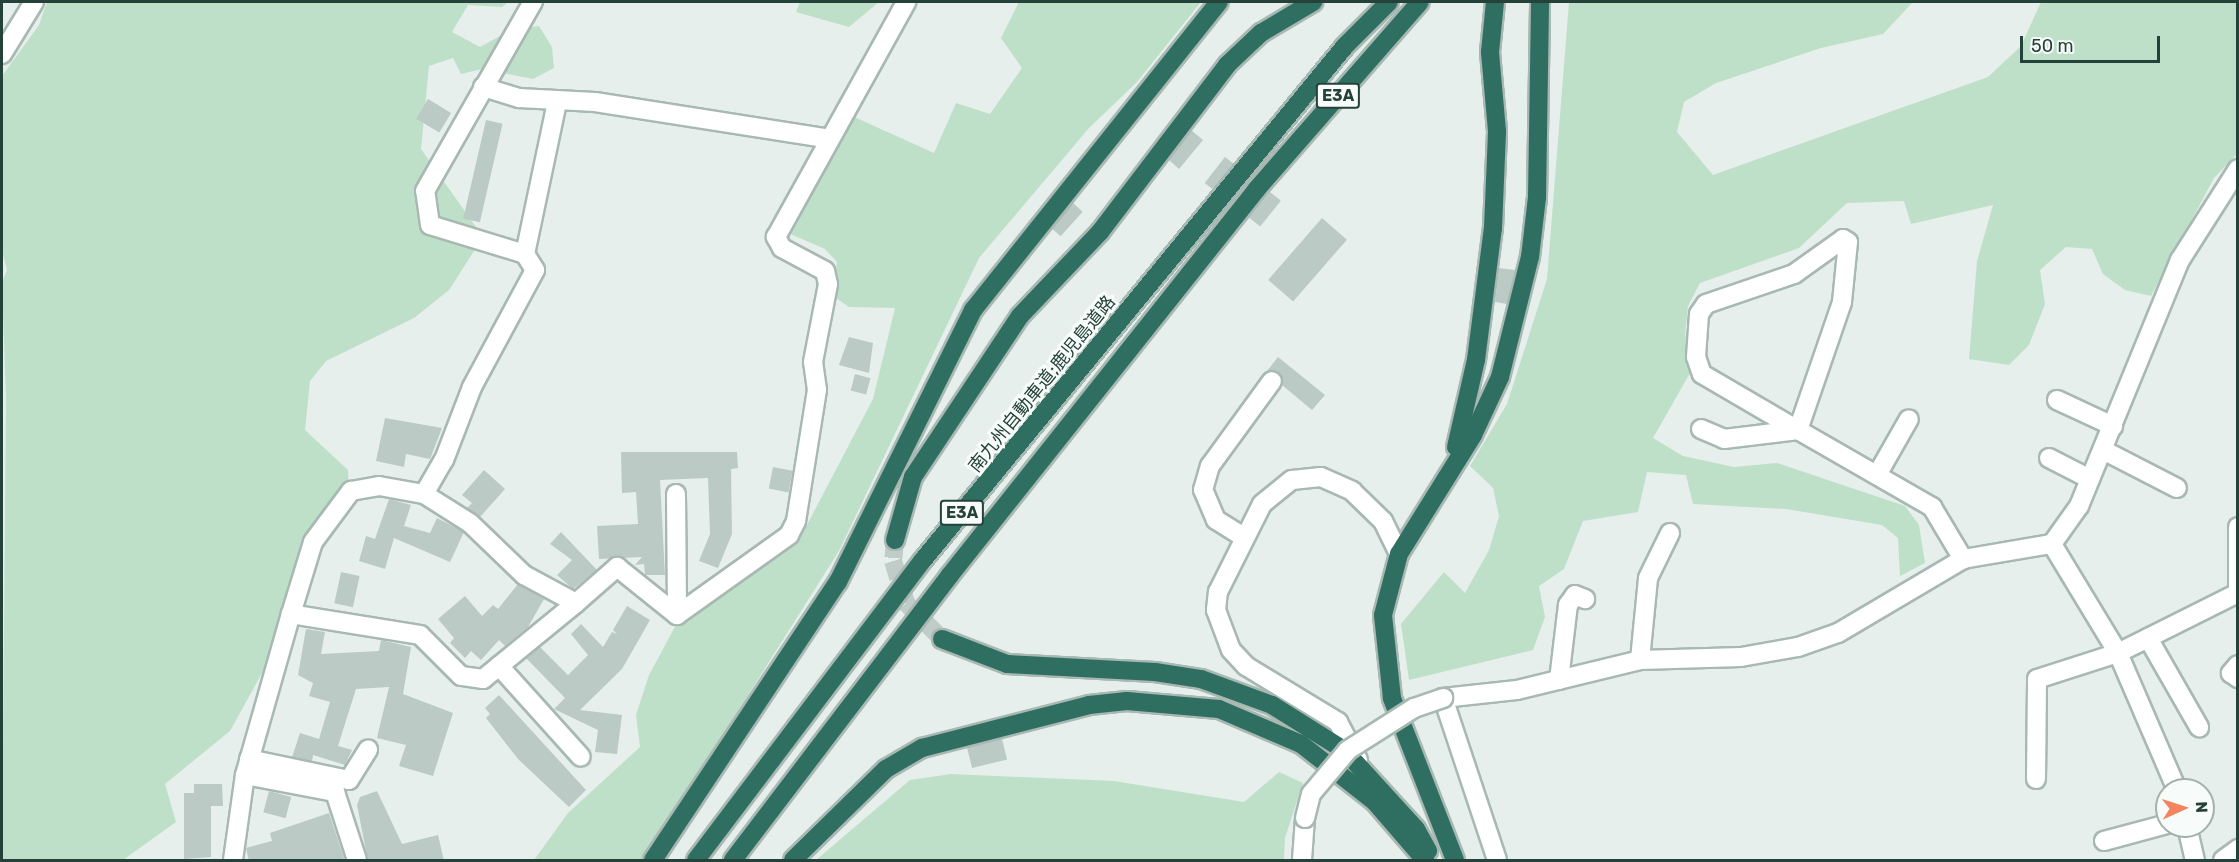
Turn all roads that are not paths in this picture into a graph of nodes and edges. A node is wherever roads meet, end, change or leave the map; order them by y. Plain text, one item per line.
1 (34, 2) edge
2 (533, 2) edge
3 (906, 2) edge
4 (1219, 2) edge
5 (1313, 2) edge
6 (1389, 2) edge
7 (1420, 2) edge
8 (1495, 2) edge
9 (1540, 2) edge
10 (2, 54) edge
11 (483, 87) junction
12 (557, 102) junction
13 (830, 139) junction
14 (2238, 169) edge
15 (525, 254) junction
16 (1272, 381) dead end
17 (2057, 400) dead end
18 (1909, 419) dead end
19 (2113, 426) junction
20 (1701, 429) dead end
21 (1798, 430) junction
22 (2103, 450) junction
23 (2049, 458) dead end
24 (1877, 475) junction
25 (2090, 479) junction
26 (2177, 488) dead end
27 (424, 494) junction
28 (675, 494) dead end
29 (1418, 527) junction
30 (2238, 527) edge
31 (1670, 533) dead end
32 (1242, 536) junction
33 (895, 540) tunnel mouth
34 (2052, 544) junction
35 (1399, 554) junction
36 (1963, 559) junction
37 (2238, 591) edge
38 (1585, 599) dead end
39 (576, 603) junction
40 (291, 614) junction
41 (677, 615) junction
42 (2148, 638) junction
43 (942, 639) tunnel mouth
44 (2118, 653) junction
45 (1640, 660) junction
46 (2238, 665) edge
47 (499, 666) junction
48 (2238, 678) edge
49 (1559, 680) junction
50 (1443, 698) junction
51 (2199, 727) dead end
52 (368, 749) dead end
53 (581, 757) dead end
54 (247, 767) junction
55 (1362, 767) junction
56 (2172, 778) edge
57 (2036, 779) dead end
58 (2155, 827) edge
59 (2190, 838) edge
60 (2104, 842) dead end
61 (2238, 849) edge
62 (233, 861) edge
63 (357, 861) edge
64 (653, 861) edge
65 (696, 861) edge
66 (733, 861) edge
67 (793, 861) edge
68 (1302, 861) edge
69 (1425, 861) edge
70 (1433, 861) edge
71 (1455, 861) edge
72 (1497, 861) edge
73 (2196, 861) edge
74 (2223, 861) edge

1 - 10 street
2 - 11 street
3 - 13 street
4 - 64 highway
5 - 33 highway
6 - 65 highway, 南九州自動車道;鹿児島道路 / E3A
7 - 66 highway, E3A
8 - 29 highway
9 - 29 highway
11 - 12 street
11 - 15 street
12 - 13 street
12 - 15 street
13 - 41 street
14 - 19 street
15 - 27 street
16 - 32 street
17 - 19 street
18 - 24 street
19 - 22 street
20 - 21 street
21 - 21 street
21 - 24 street
22 - 25 street
22 - 26 street
23 - 25 street
24 - 36 street
25 - 34 street
27 - 39 street
27 - 40 street
28 - 41 street
29 - 35 highway
30 - 37 street
31 - 45 street
32 - 35 street
32 - 55 street
34 - 36 street
34 - 44 street
35 - 71 highway
36 - 45 street
37 - 42 street
38 - 49 street
39 - 41 street
39 - 47 street
40 - 47 street
40 - 54 street
42 - 44 street
42 - 51 street
43 - 55 highway
44 - 56 street
44 - 57 street
45 - 49 street
46 - 48 street
47 - 53 street
49 - 50 street
50 - 68 street, bridge
50 - 72 street
52 - 54 street
54 - 62 street
54 - 63 street
55 - 70 highway
58 - 60 street
59 - 73 street
61 - 74 street
67 - 69 highway

